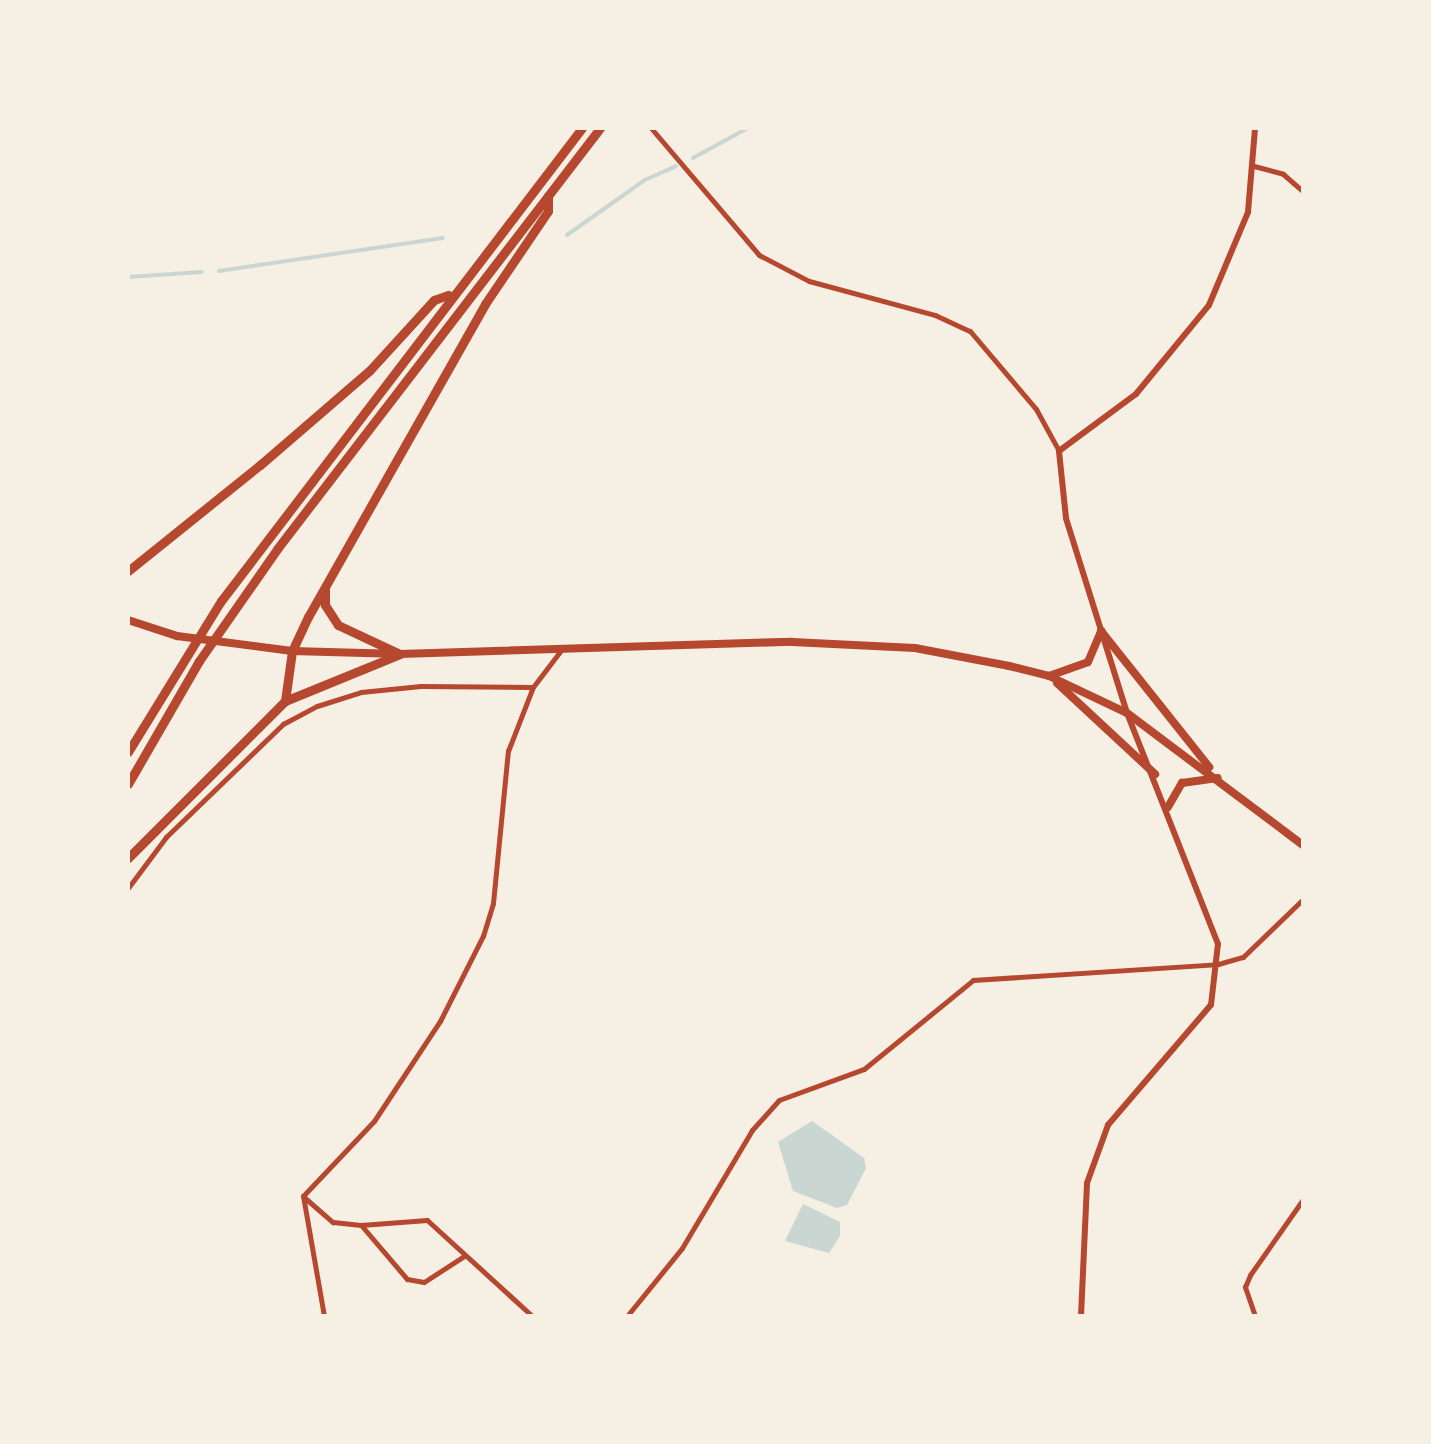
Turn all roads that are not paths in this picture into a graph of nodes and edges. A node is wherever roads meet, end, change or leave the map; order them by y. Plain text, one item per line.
1 (582, 128) edge
2 (600, 128) edge
3 (652, 128) edge
4 (1255, 128) edge
5 (1254, 166) junction
6 (1304, 192) edge
7 (548, 195) junction
8 (451, 294) junction
9 (1059, 450) junction
10 (128, 571) edge
11 (326, 584) junction
12 (128, 620) edge
13 (1101, 631) junction
14 (562, 649) junction
15 (292, 650) junction
16 (400, 654) junction
17 (1049, 676) junction
18 (532, 686) junction
19 (285, 700) junction
20 (1127, 713) junction
21 (128, 752) edge
22 (1155, 774) junction
23 (1218, 778) junction
24 (128, 784) edge
25 (1168, 808) junction
26 (1304, 846) edge
27 (128, 858) edge
28 (128, 888) edge
29 (1304, 898) edge
30 (1218, 964) junction
31 (303, 1196) junction
32 (1304, 1198) edge
33 (362, 1225) junction
34 (464, 1256) junction
35 (324, 1316) edge
36 (532, 1316) edge
37 (627, 1316) edge
38 (1081, 1316) edge
39 (1256, 1316) edge

1 - 8 highway
2 - 7 highway
3 - 9 street
4 - 5 street
5 - 6 street
5 - 9 street
7 - 11 highway
7 - 24 highway
8 - 10 highway
8 - 21 highway
9 - 13 street
11 - 15 highway
11 - 16 highway
12 - 15 main road
13 - 17 main road
13 - 20 street
13 - 23 main road
14 - 16 main road
14 - 17 main road
14 - 18 street
15 - 16 main road
15 - 19 highway
16 - 19 highway
17 - 20 main road
17 - 22 main road
18 - 28 street
18 - 31 street
19 - 27 highway
20 - 22 street
20 - 23 main road
22 - 25 street
23 - 25 main road
23 - 26 main road
25 - 30 street
29 - 30 street
30 - 37 street
30 - 38 street
31 - 33 street
31 - 35 street
32 - 39 street
33 - 34 street
33 - 34 street
34 - 36 street

